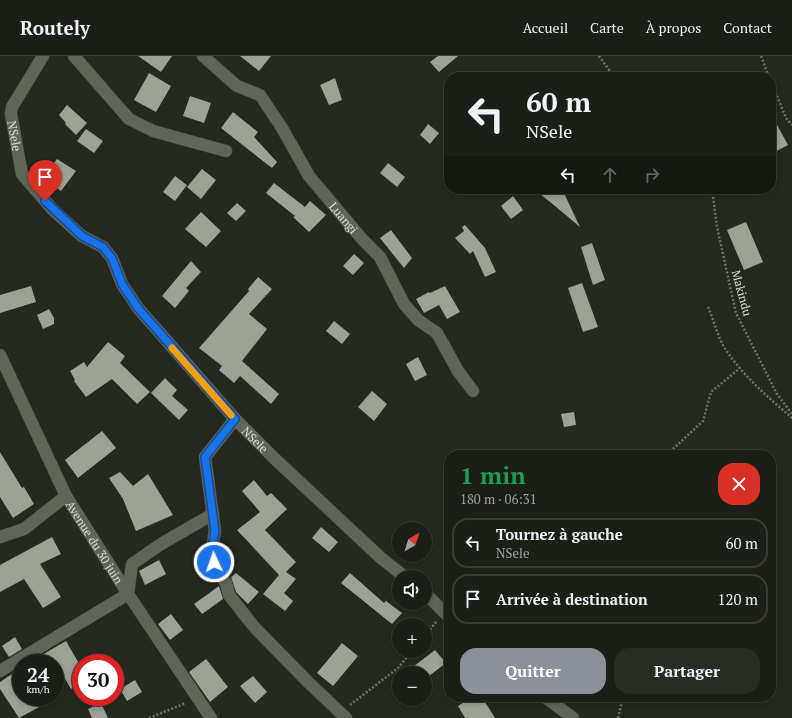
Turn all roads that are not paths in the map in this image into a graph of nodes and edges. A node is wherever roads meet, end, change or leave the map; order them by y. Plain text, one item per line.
1 (43, 56) edge
2 (74, 56) edge
3 (203, 56) edge
4 (5, 116) edge
5 (226, 151) dead end
6 (1, 361) edge
7 (473, 391) dead end
8 (235, 419) junction
9 (66, 496) junction
10 (213, 514) junction
11 (0, 537) edge
12 (396, 570) edge
13 (128, 594) junction
14 (432, 600) edge
15 (444, 612) edge
16 (0, 671) edge
17 (551, 702) edge
18 (343, 715) edge
19 (211, 718) edge
20 (573, 718) edge

1 - 4 street
2 - 5 street
3 - 7 street, Luangi
4 - 8 street, NSele
6 - 9 street, Avenue du 30 juin
8 - 10 street
8 - 12 street, NSele
9 - 11 street
9 - 13 street, Avenue du 30 juin
10 - 13 street
10 - 18 street
13 - 16 street
13 - 19 street, Avenue du 30 juin
14 - 15 street
17 - 20 street

